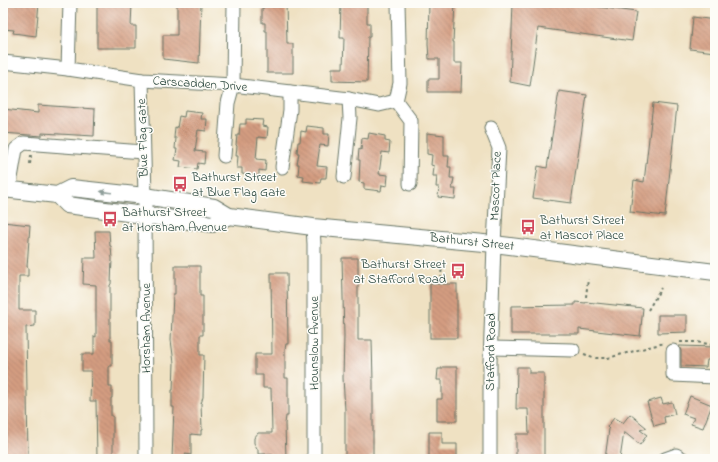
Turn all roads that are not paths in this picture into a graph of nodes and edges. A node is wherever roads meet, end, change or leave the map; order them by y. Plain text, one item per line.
1 (70, 3) edge
2 (234, 3) edge
3 (398, 3) edge
4 (3, 62) edge
5 (68, 69) junction
6 (142, 80) junction
7 (233, 85) junction
8 (290, 92) junction
9 (349, 99) junction
10 (396, 101) junction
11 (491, 128) dead end
12 (143, 152) junction
13 (224, 156) dead end
14 (282, 168) dead end
15 (344, 177) dead end
16 (410, 184) dead end
17 (6, 189) edge
18 (57, 195) junction
19 (145, 196) junction
20 (145, 215) junction
21 (229, 216) junction
22 (313, 227) junction
23 (494, 244) junction
24 (715, 272) edge
25 (672, 345) road end
26 (491, 348) junction
27 (573, 350) road end
28 (715, 377) edge
29 (146, 459) edge
30 (314, 459) edge
31 (490, 459) edge
32 (665, 459) edge
33 (683, 459) edge

1 - 5 street
2 - 7 street
3 - 10 street
4 - 5 street, Carscadden Drive
5 - 6 street, Carscadden Drive
6 - 7 street, Carscadden Drive
6 - 12 street, Blue Flag Gate
7 - 8 street, Carscadden Drive
7 - 13 street
8 - 9 street, Carscadden Drive
8 - 14 street
9 - 10 street, Carscadden Drive
9 - 15 street
10 - 16 street
11 - 23 street, Mascot Place
12 - 17 street
12 - 19 street, Blue Flag Gate
17 - 18 main road, Bathurst Street
19 -> 18 main road, Bathurst Street
18 - 20 main road, Bathurst Street
19 - 20 street, Horsham Avenue
19 - 21 main road, Bathurst Street
20 - 21 main road, Bathurst Street
20 - 29 street, Horsham Avenue
21 - 22 main road, Bathurst Street
22 - 23 main road, Bathurst Street
22 - 30 street, Hounslow Avenue
23 - 24 main road, Bathurst Street
23 - 26 street, Stafford Road
25 - 28 street
26 - 27 street
26 - 31 street, Stafford Road
32 - 33 street

